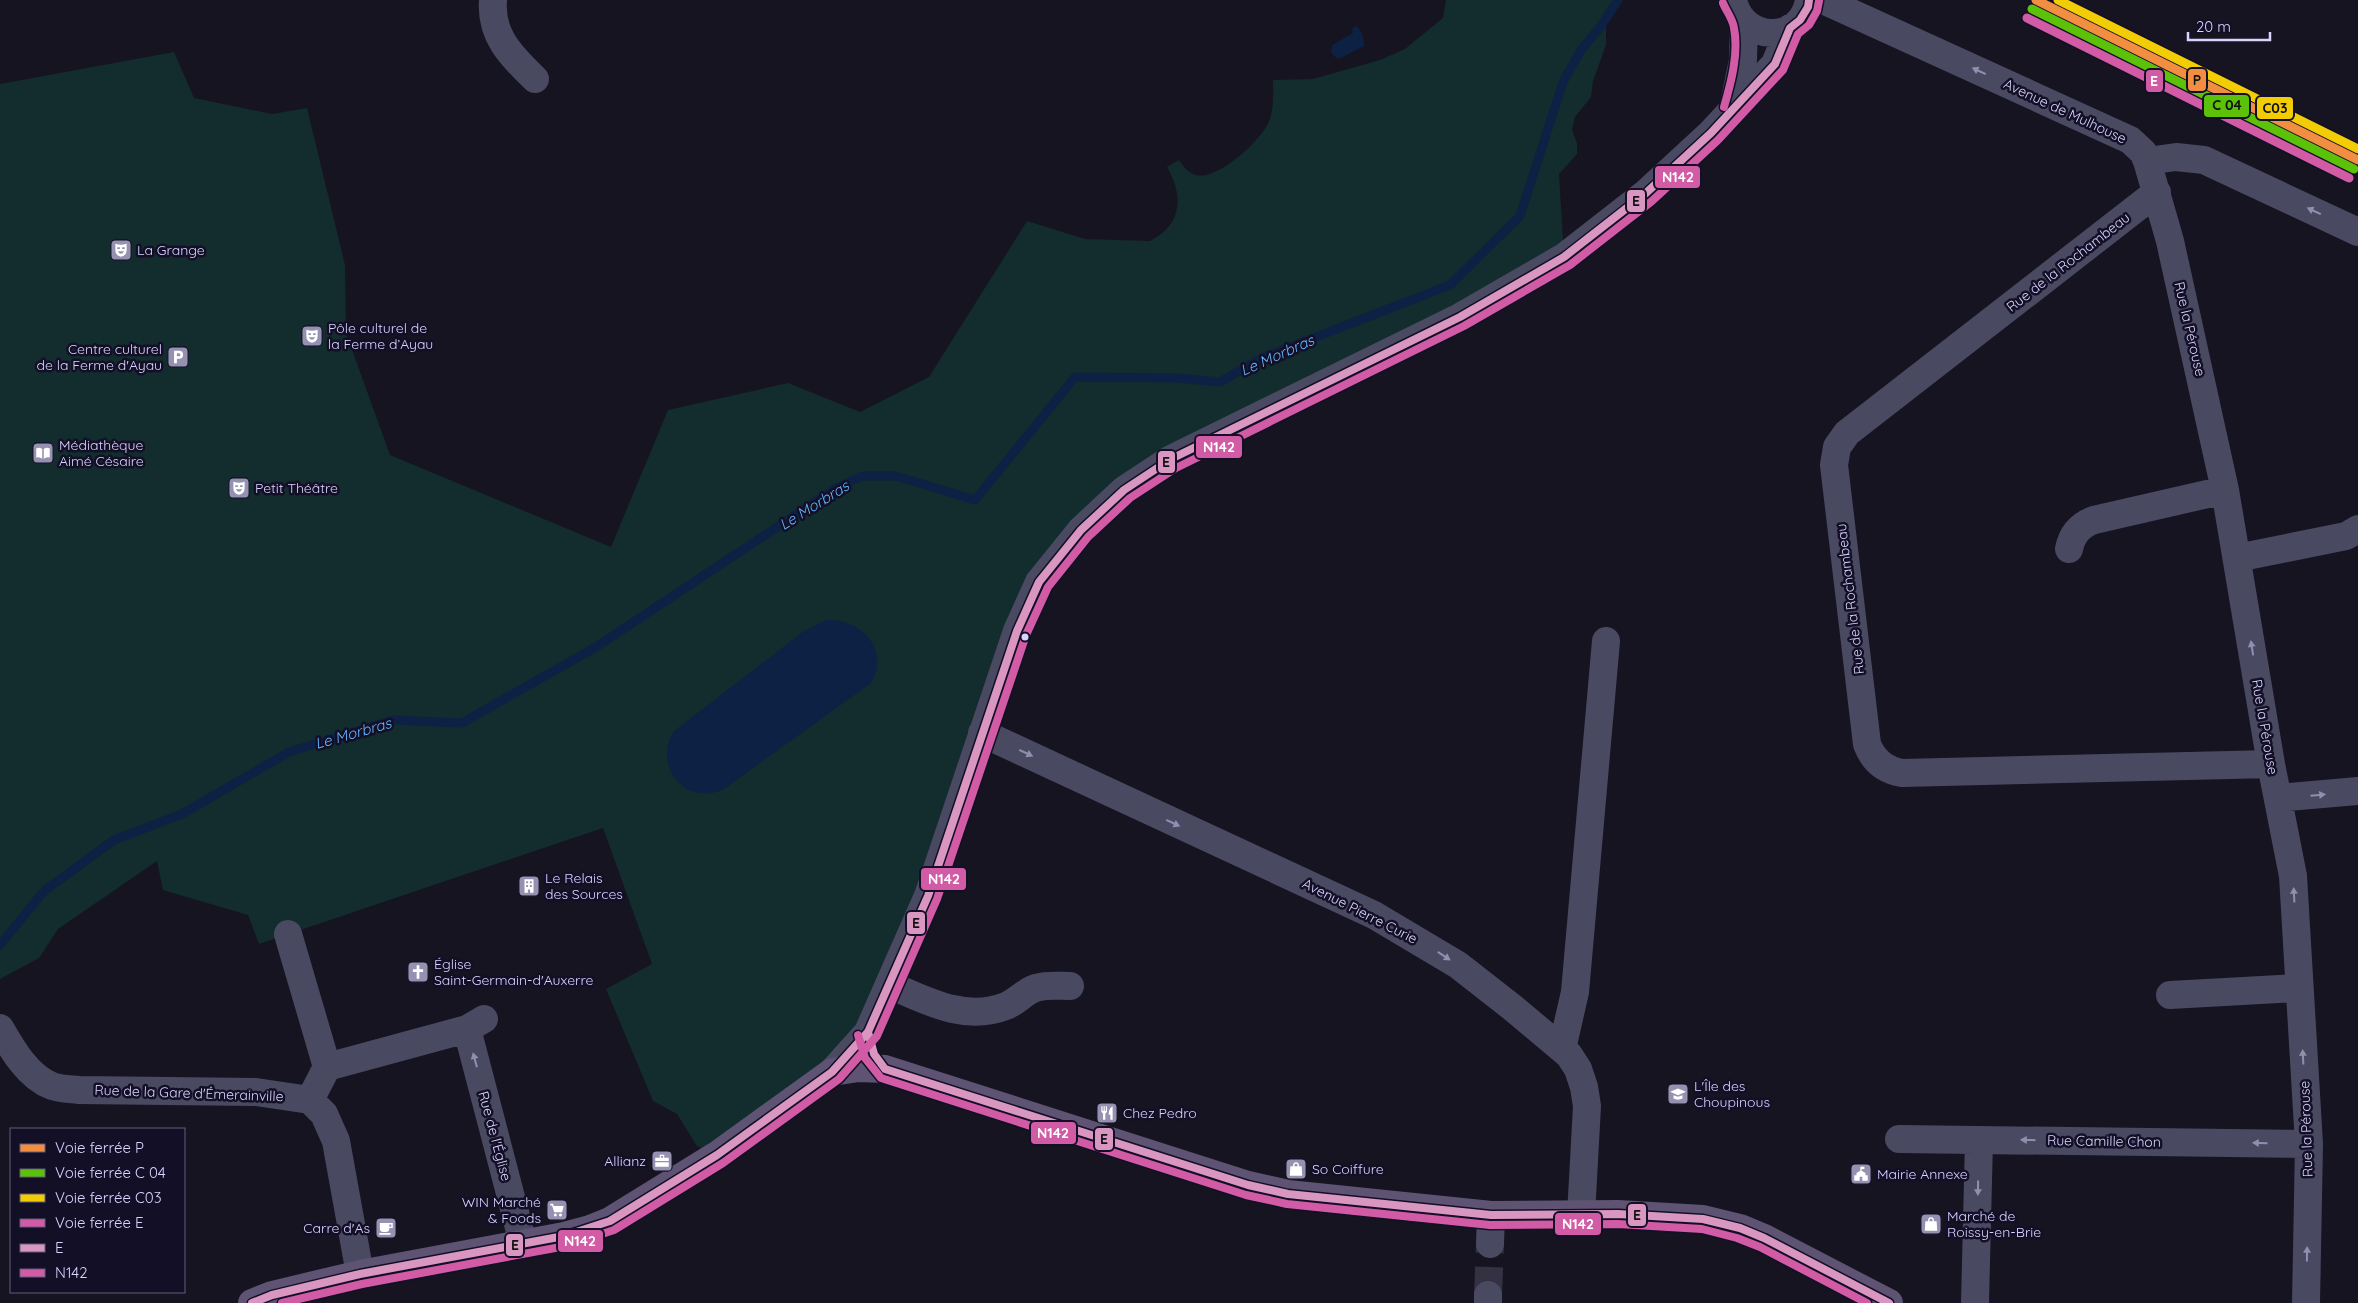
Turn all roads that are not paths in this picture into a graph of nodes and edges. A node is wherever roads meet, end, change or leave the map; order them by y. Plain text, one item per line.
1 (493, 0) edge
2 (1809, 0) edge
3 (1823, 0) edge
4 (1738, 11) edge
5 (1790, 28) junction
6 (535, 79) dead end
7 (1734, 109) junction
8 (2147, 161) junction
9 (2157, 192) junction
10 (2358, 232) edge
11 (2225, 490) junction
12 (2358, 528) edge
13 (2068, 549) dead end
14 (2237, 558) junction
15 (1606, 641) dead end
16 (982, 733) junction
17 (2271, 764) junction
18 (2358, 791) edge
19 (2278, 798) junction
20 (288, 934) dead end
21 (890, 985) junction
22 (1070, 986) dead end
23 (2299, 988) junction
24 (2170, 995) dead end
25 (0, 1028) edge
26 (868, 1032) junction
27 (1562, 1049) junction
28 (327, 1067) junction
29 (884, 1069) junction
30 (832, 1072) junction
31 (310, 1100) junction
32 (1899, 1139) dead end
33 (1979, 1140) junction
34 (2309, 1144) junction
35 (1491, 1215) junction
36 (1581, 1215) junction
37 (523, 1243) junction
38 (1490, 1244) tunnel mouth
39 (360, 1274) junction
40 (252, 1303) edge
41 (1889, 1303) edge
42 (1976, 1303) edge
43 (2306, 1303) edge

1 - 6 street
2 - 5 street
8 -> 3 street, Avenue de Mulhouse
4 - 5 street
4 - 7 street
5 - 7 street
7 - 16 street
8 - 9 street, Rue la Pérouse
10 -> 8 street
9 - 11 street, Rue la Pérouse
9 - 17 street, Rue de la Rochambeau
11 - 13 street
11 - 14 street, Rue la Pérouse
12 - 14 street
17 -> 14 street, Rue la Pérouse
15 - 27 street
16 - 21 street
16 -> 27 street, Avenue Pierre Curie
17 - 19 street, Rue la Pérouse
19 -> 18 street
23 -> 19 street, Rue la Pérouse
20 - 28 street
21 - 22 street
21 - 26 street
23 - 24 street
34 -> 23 street, Rue la Pérouse
25 - 31 street, Rue de la Gare d'Émerainville
26 - 29 street
26 - 30 street
27 - 36 street, Avenue Pierre Curie
28 - 31 street
37 -> 28 street, Rue de l'Église
29 - 30 main road
29 - 35 main road
30 - 37 main road
31 - 39 street
32 - 33 street, Rue Camille Chon
34 -> 33 street, Rue Camille Chon
33 -> 42 street
43 -> 34 street, Rue la Pérouse
35 - 36 main road
35 - 38 street
36 - 41 main road
37 - 39 main road
39 - 40 main road

